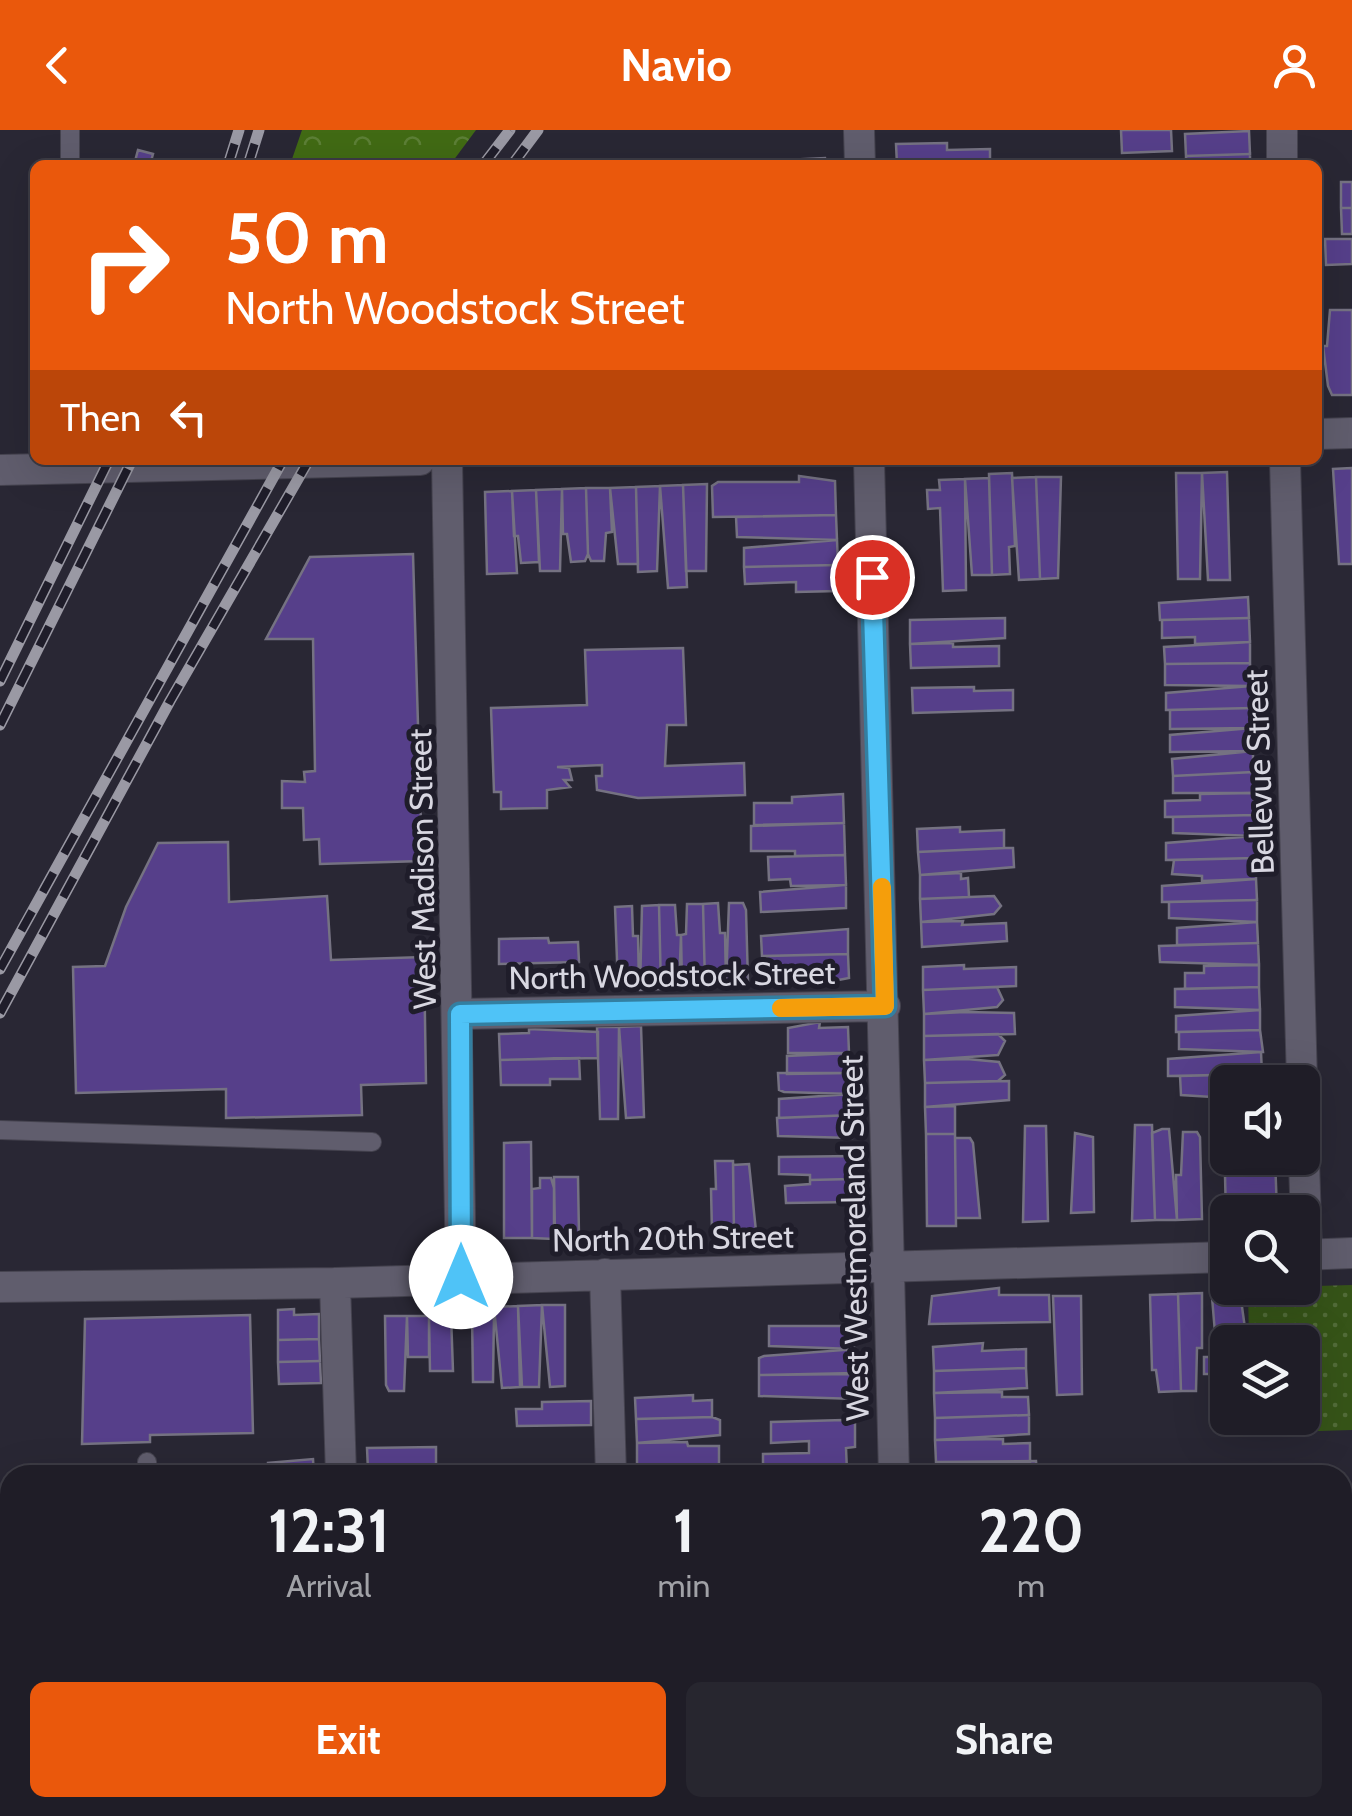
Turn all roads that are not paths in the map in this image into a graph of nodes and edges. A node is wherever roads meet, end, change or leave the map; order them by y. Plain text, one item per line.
1 (70, 130) edge
2 (860, 130) edge
3 (1282, 130) edge
4 (70, 160) edge
5 (860, 160) edge
6 (1282, 160) edge
7 (1352, 433) edge
8 (1322, 434) edge
9 (210, 465) edge
10 (448, 465) edge
11 (869, 465) edge
12 (1285, 465) edge
13 (0, 470) edge
14 (885, 1006) junction
15 (460, 1014) junction
16 (1302, 1065) edge
17 (0, 1130) edge
18 (372, 1142) dead end
19 (1352, 1253) edge
20 (1320, 1254) edge
21 (1210, 1258) edge
22 (888, 1269) junction
23 (605, 1274) junction
24 (461, 1277) junction
25 (335, 1282) junction
26 (0, 1287) edge
27 (342, 1465) edge
28 (611, 1465) edge
29 (894, 1465) edge

1 - 4 lane
2 - 5 street
3 - 6 street
7 - 8 street
9 - 13 street
10 - 15 street, West Madison Street
11 - 14 street, West Westmoreland Street
12 - 16 street, Bellevue Street
14 - 15 street, North Woodstock Street
14 - 22 street, West Westmoreland Street
15 - 24 street, West Madison Street
17 - 18 lane
19 - 20 street
21 - 22 street, North 20th Street
22 - 23 street, North 20th Street
22 - 29 street, West Westmoreland Street
23 - 24 street, North 20th Street
23 - 28 street
24 - 25 street, North 20th Street
25 - 26 street, North 20th Street
25 - 27 street

